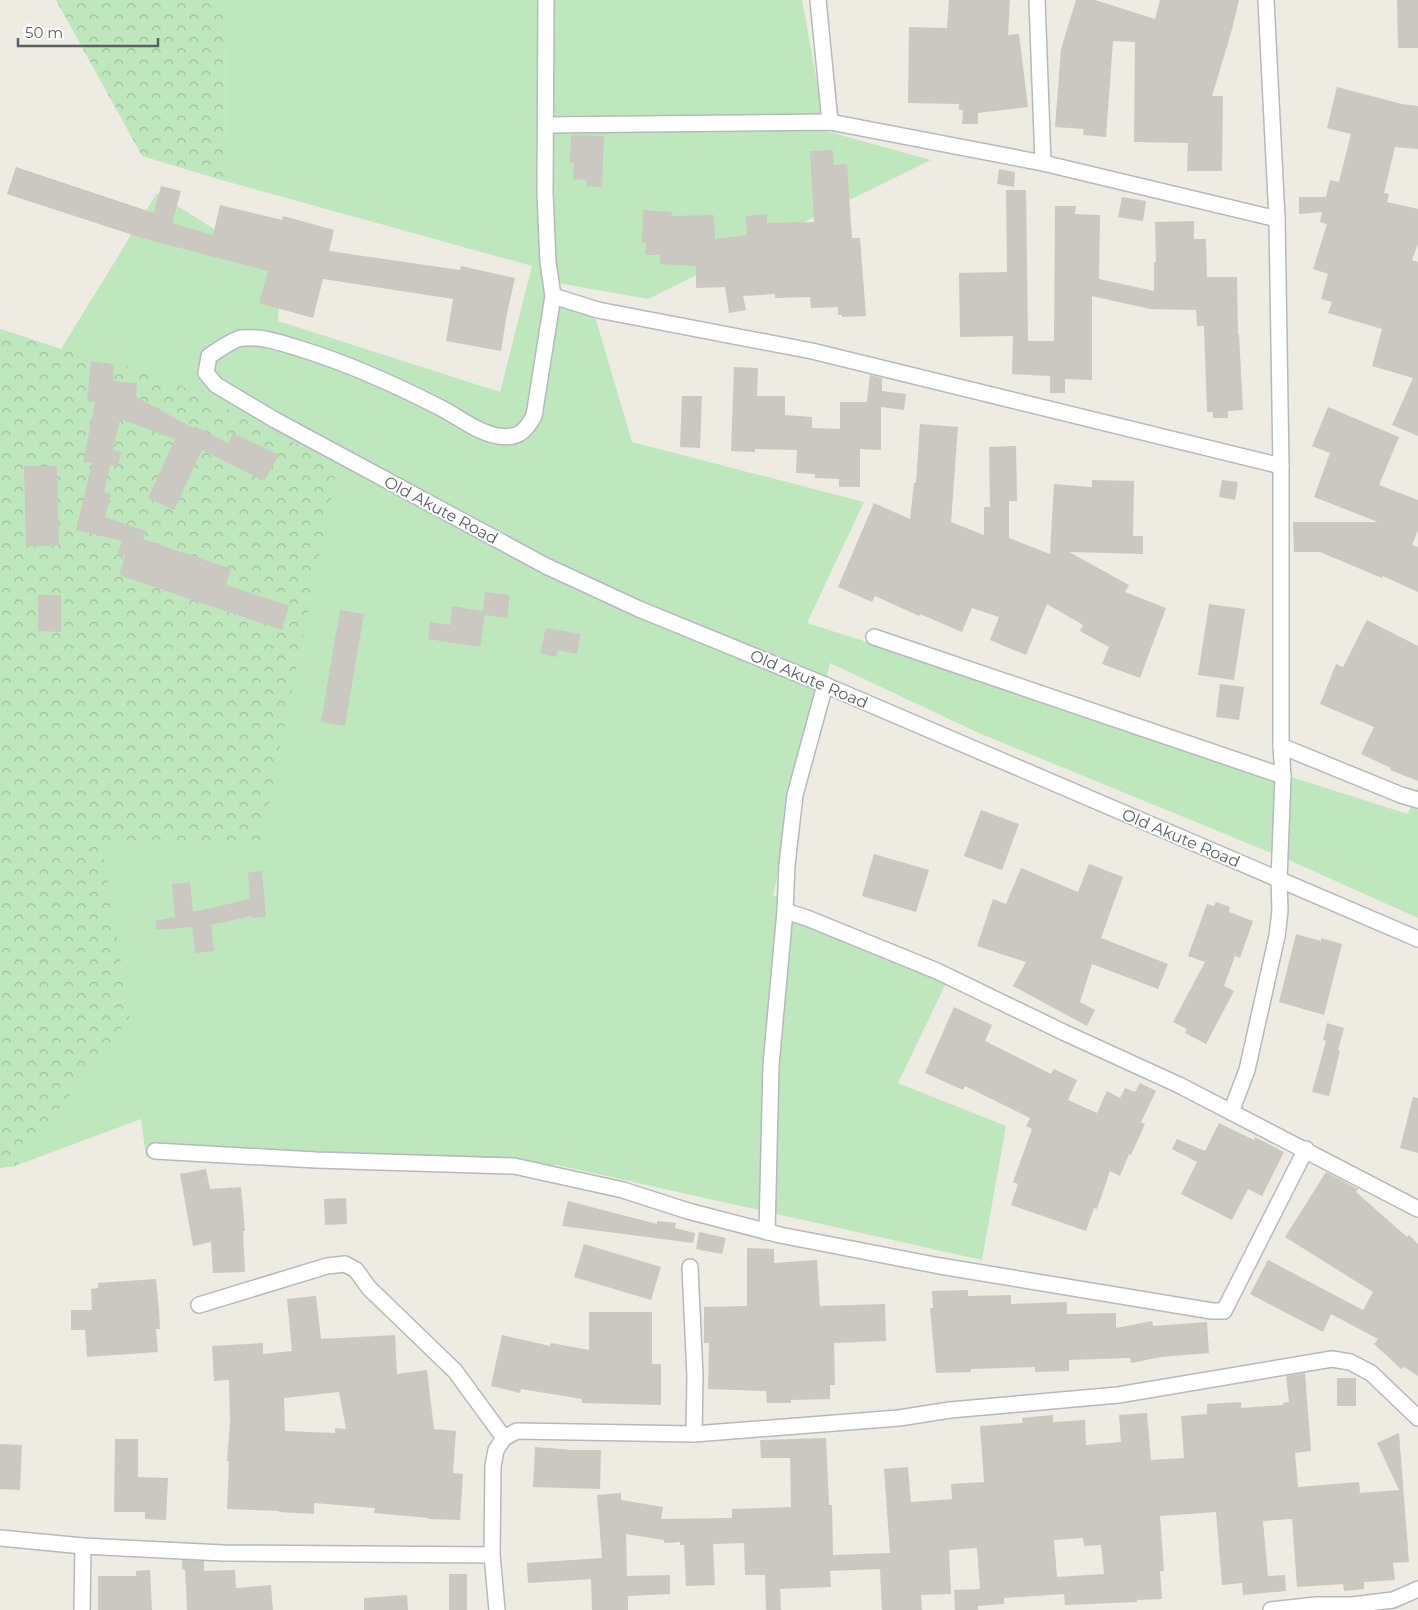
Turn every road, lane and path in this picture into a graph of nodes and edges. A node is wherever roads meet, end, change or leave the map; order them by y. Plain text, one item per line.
1 (546, 0) edge
2 (818, 0) edge
3 (1037, 0) edge
4 (1266, 0) edge
5 (830, 122) junction
6 (546, 125) junction
7 (1043, 163) junction
8 (1277, 219) junction
9 (554, 296) junction
10 (1282, 466) junction
11 (874, 637) dead end
12 (825, 686) junction
13 (1281, 746) junction
14 (1283, 776) junction
15 (1418, 800) edge
16 (1279, 880) junction
17 (785, 911) junction
18 (1418, 939) edge
19 (1231, 1112) junction
20 (1306, 1149) junction
21 (155, 1152) dead end
22 (1418, 1209) edge
23 (768, 1232) junction
24 (690, 1267) dead end
25 (199, 1305) dead end
26 (1418, 1418) edge
27 (694, 1434) junction
28 (504, 1438) junction
29 (0, 1538) edge
30 (83, 1546) junction
31 (492, 1554) junction
32 (1418, 1589) edge
33 (82, 1610) edge
34 (497, 1610) edge
35 (1270, 1610) edge

1 - 6 street
2 - 5 street
3 - 7 street
4 - 8 street
5 - 6 street
5 - 7 street
6 - 9 street
7 - 8 street
8 - 10 street
9 - 10 street
9 - 12 street, Old Akute Road
10 - 13 street
11 - 14 street
12 - 16 street, Old Akute Road
12 - 17 street
13 - 14 street
13 - 15 street
14 - 16 street
16 - 18 street, Old Akute Road
16 - 19 street
17 - 19 street
17 - 23 street
19 - 20 street
20 - 22 street
20 - 23 street
21 - 23 street
24 - 27 street
25 - 28 street
26 - 27 street
27 - 28 street
28 - 31 street
29 - 30 street
30 - 31 street
30 - 33 street
31 - 34 street
32 - 35 street

